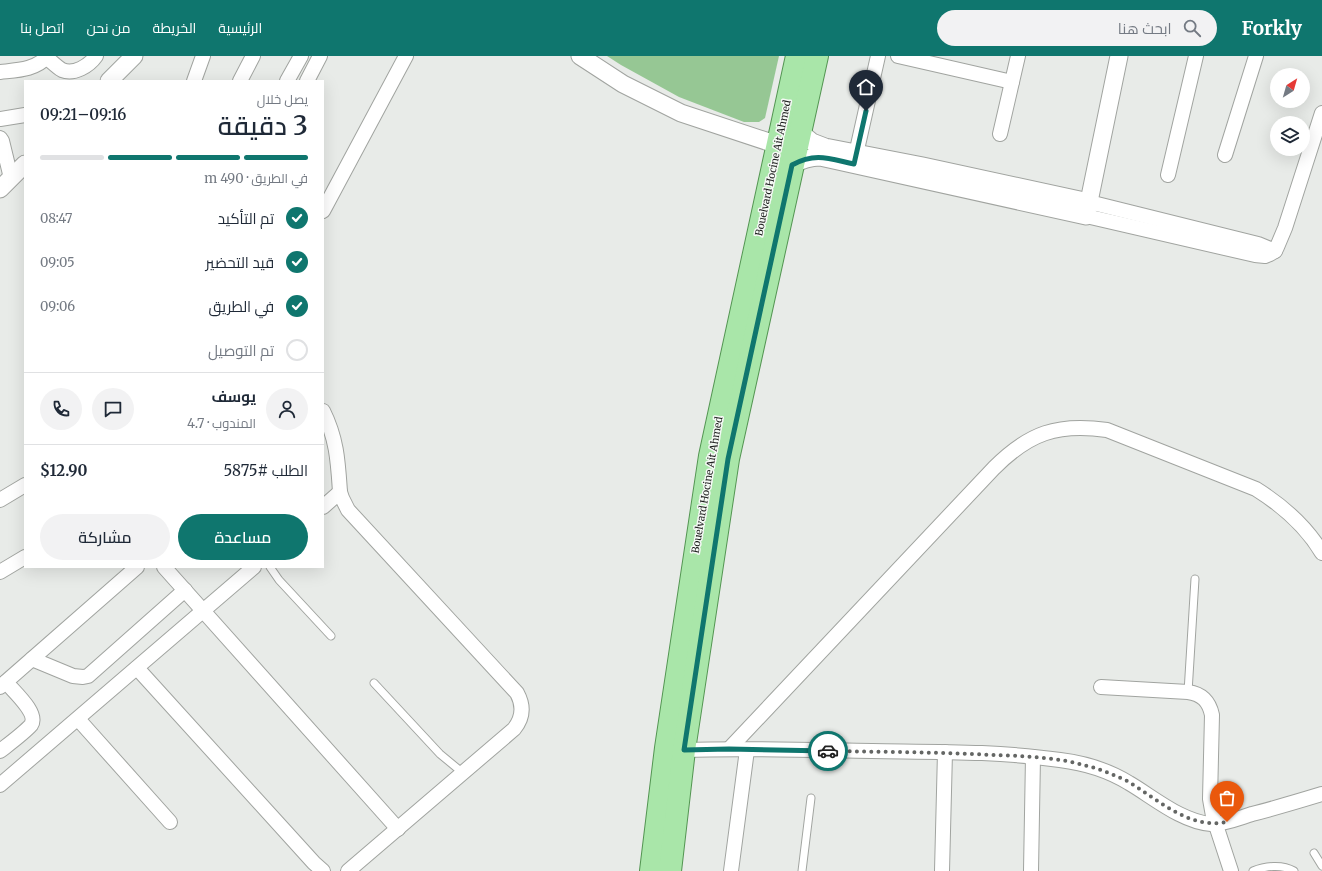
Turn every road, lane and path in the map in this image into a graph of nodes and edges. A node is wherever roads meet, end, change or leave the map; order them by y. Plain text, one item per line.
1 (96, 56) edge
2 (134, 56) edge
3 (203, 56) edge
4 (253, 56) edge
5 (300, 56) edge
6 (320, 56) edge
7 (406, 56) edge
8 (580, 56) edge
9 (797, 56) edge
10 (817, 56) edge
11 (878, 56) edge
12 (1018, 56) edge
13 (1119, 56) edge
14 (1196, 56) edge
15 (1256, 56) edge
16 (47, 57) edge
17 (903, 57) edge
18 (0, 72) edge
19 (110, 80) edge
20 (194, 80) edge
21 (241, 80) edge
22 (288, 80) edge
23 (308, 80) edge
24 (1012, 82) junction
25 (1322, 113) edge
26 (24, 115) edge
27 (0, 119) edge
28 (800, 132) junction
29 (1000, 134) dead end
30 (0, 138) edge
31 (778, 145) junction
32 (1225, 155) dead end
33 (856, 159) junction
34 (24, 165) edge
35 (792, 165) junction
36 (1168, 175) dead end
37 (6, 183) edge
38 (324, 209) edge
39 (1088, 209) junction
40 (324, 413) edge
41 (24, 486) edge
42 (340, 492) junction
43 (0, 500) edge
44 (324, 506) edge
45 (1322, 553) edge
46 (24, 558) edge
47 (136, 568) edge
48 (165, 568) edge
49 (253, 568) edge
50 (271, 568) edge
51 (0, 572) edge
52 (1195, 579) dead end
53 (185, 590) junction
54 (203, 610) junction
55 (331, 636) dead end
56 (32, 659) junction
57 (137, 668) junction
58 (374, 683) dead end
59 (3, 685) edge
60 (1101, 687) dead end
61 (1188, 692) junction
62 (78, 719) junction
63 (729, 749) junction
64 (684, 750) junction
65 (747, 750) junction
66 (0, 751) edge
67 (945, 752) junction
68 (1033, 757) junction
69 (463, 773) junction
70 (0, 786) edge
71 (1322, 794) edge
72 (811, 798) dead end
73 (170, 822) dead end
74 (1216, 824) junction
75 (398, 829) junction
76 (1314, 853) dead end
77 (1322, 866) edge
78 (324, 871) edge
79 (348, 871) edge
80 (651, 871) edge
81 (670, 871) edge
82 (731, 871) edge
83 (802, 871) edge
84 (942, 871) edge
85 (1031, 871) edge
86 (1231, 871) edge
87 (1253, 871) edge
88 (1294, 871) edge

1 - 16 street
2 - 19 street
3 - 20 street
4 - 21 street
5 - 22 street
6 - 23 street
7 - 38 street
8 - 31 street
9 - 31 main road, Bouelvard Hocine Ait Ahmed
10 - 28 main road
11 - 33 street
12 - 24 street
13 - 39 street
14 - 36 street
15 - 32 street
16 - 18 street
17 - 24 street
24 - 29 street
25 - 39 street
26 - 27 street
28 - 33 street
28 - 35 main road
30 - 37 street
31 - 80 main road, Bouelvard Hocine Ait Ahmed
33 - 35 street
33 - 39 street
34 - 37 street
35 - 64 main road
40 - 42 street
41 - 43 street
42 - 44 street
42 - 69 street
45 - 63 street
46 - 51 street
47 - 56 street
48 - 53 street
49 - 54 street
50 - 55 lane
52 - 61 lane
53 - 54 street
53 - 56 street
54 - 57 street
54 - 75 street
56 - 59 street
57 - 62 street
57 - 78 street
58 - 69 lane
59 - 66 street
60 - 61 street
61 - 74 street
62 - 70 street
62 - 73 street
63 - 64 street
63 - 65 street
64 - 81 main road
65 - 67 street
65 - 82 street
67 - 68 street
67 - 84 street
68 - 74 street
68 - 85 street
69 - 75 street
71 - 74 street
72 - 83 lane
74 - 86 street
75 - 79 street
76 - 77 lane
87 - 88 lane

